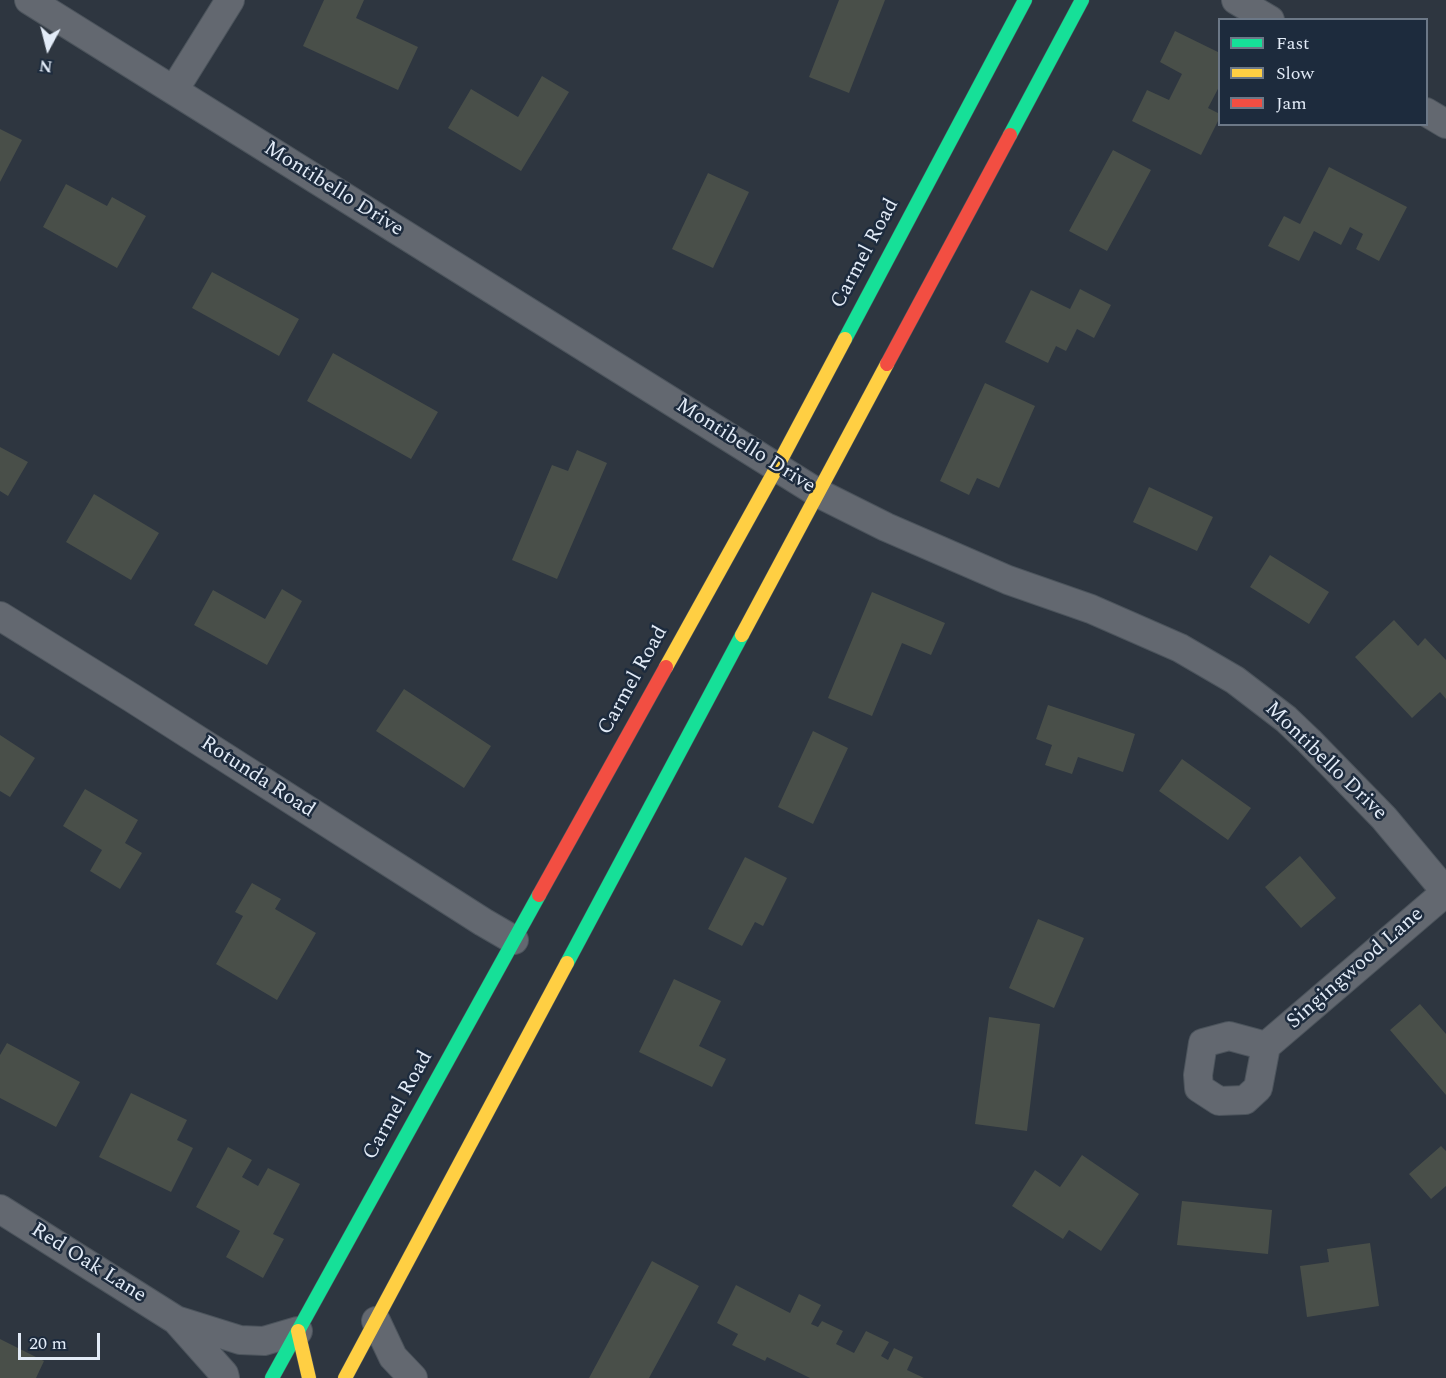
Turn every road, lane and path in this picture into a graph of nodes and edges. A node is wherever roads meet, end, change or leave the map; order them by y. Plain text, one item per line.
1 (29, 0) edge
2 (230, 0) edge
3 (1025, 0) edge
4 (1082, 0) edge
5 (1236, 0) edge
6 (1267, 18) edge
7 (174, 90) junction
8 (1428, 113) edge
9 (1446, 123) edge
10 (777, 467) junction
11 (818, 492) junction
12 (0, 616) edge
13 (1446, 892) edge
14 (514, 940) junction
15 (1266, 1046) dead end
16 (0, 1209) edge
17 (176, 1320) junction
18 (376, 1321) junction
19 (298, 1331) junction
20 (225, 1378) edge
21 (272, 1378) edge
22 (309, 1378) edge
23 (345, 1378) edge
24 (413, 1378) edge

1 - 7 street, Montibello Drive
2 - 7 street
3 - 10 main road, Carmel Road
4 - 11 main road
5 - 6 street
7 - 10 street, Montibello Drive
8 - 9 street
10 - 11 street, Montibello Drive
10 - 14 main road, Carmel Road
11 - 13 street, Montibello Drive
11 - 18 main road
12 - 14 street, Rotunda Road
13 - 15 street, Singingwood Lane
14 - 19 main road, Carmel Road
16 - 17 street, Red Oak Lane
17 - 19 street, Red Oak Lane
17 - 20 street, Red Oak Lane
18 - 23 main road
18 - 24 street
19 - 21 main road, Carmel Road
19 - 22 main road

